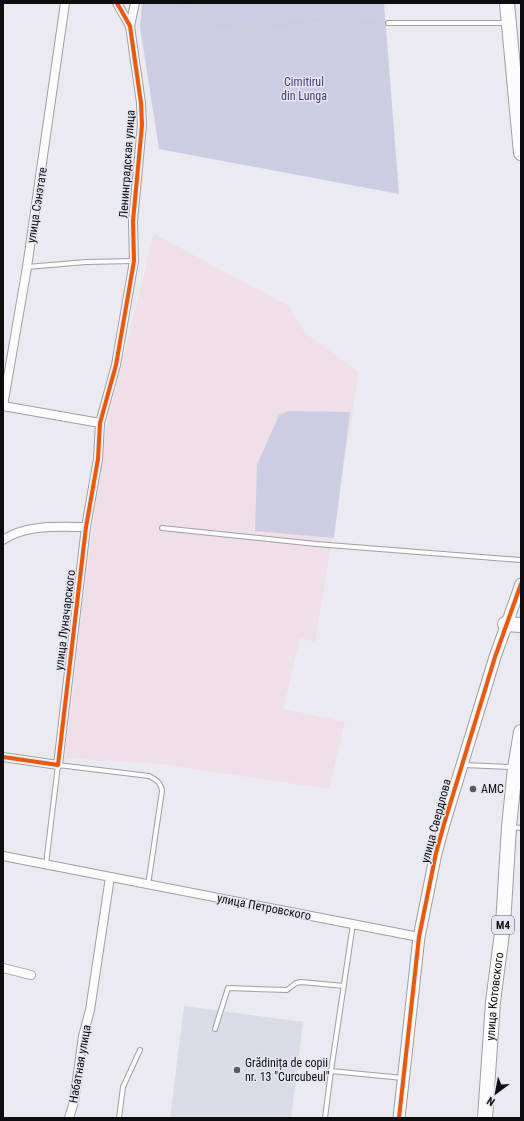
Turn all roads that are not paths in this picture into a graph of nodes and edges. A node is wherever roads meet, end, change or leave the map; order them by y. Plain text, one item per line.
1 (65, 3) edge
2 (118, 3) edge
3 (135, 3) edge
4 (507, 3) edge
5 (388, 23) road end
6 (508, 23) junction
7 (130, 26) junction
8 (521, 153) edge
9 (134, 261) junction
10 (27, 268) junction
11 (3, 406) edge
12 (100, 423) junction
13 (86, 527) junction
14 (162, 528) dead end
15 (3, 540) edge
16 (521, 560) edge
17 (521, 584) edge
18 (505, 624) junction
19 (521, 625) edge
20 (521, 732) edge
21 (3, 757) edge
22 (58, 765) junction
23 (462, 765) junction
24 (515, 768) junction
25 (515, 827) edge
26 (3, 856) edge
27 (46, 864) junction
28 (110, 877) junction
29 (148, 885) junction
30 (353, 924) junction
31 (419, 937) junction
32 (3, 968) edge
33 (31, 975) dead end
34 (344, 986) junction
35 (215, 1029) dead end
36 (140, 1050) dead end
37 (331, 1071) junction
38 (404, 1078) junction
39 (69, 1118) edge
40 (120, 1118) edge
41 (326, 1118) edge
42 (398, 1118) edge
43 (485, 1118) edge

1 - 10 street, улица Сэнэтате
2 - 7 street, Ленинградская улица
3 - 7 street
4 - 6 highway
5 - 6 lane
6 - 8 highway
7 - 9 street, Ленинградская улица
9 - 10 lane
9 - 12 street, Ленинградская улица
10 - 11 street, улица Сэнэтате
11 - 12 street
12 - 13 street, улица Луначарского
13 - 15 street
13 - 22 street, улица Луначарского
14 - 16 lane
17 - 18 street, улица Свердлова
18 - 19 highway
18 - 23 street, улица Свердлова
20 - 24 highway, улица Котовского / M4
21 - 22 street
22 - 27 lane
22 - 29 lane
23 - 24 lane
23 - 31 street, улица Свердлова
24 - 25 highway, улица Котовского / M4
25 - 43 highway, улица Котовского / M4
26 - 27 street, улица Петровского
27 - 28 street, улица Петровского
28 - 29 street, улица Петровского
28 - 39 street, Набатная улица
29 - 30 street, улица Петровского
30 - 31 street, улица Петровского
30 - 34 lane
31 - 38 street, улица Свердлова
32 - 33 street
34 - 35 lane
34 - 37 lane
36 - 40 lane
37 - 38 lane
37 - 41 lane
38 - 42 street, улица Свердлова

